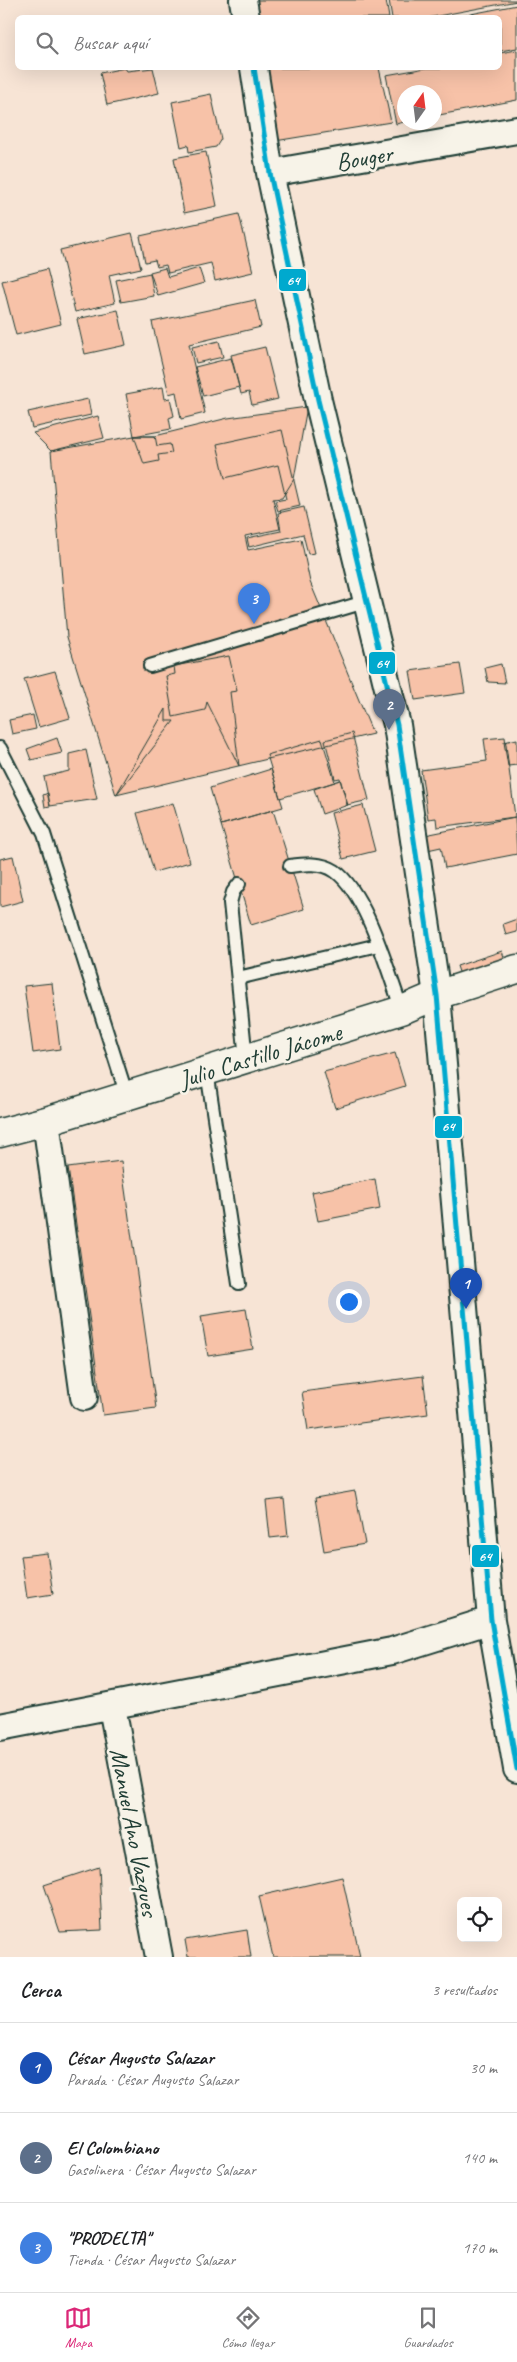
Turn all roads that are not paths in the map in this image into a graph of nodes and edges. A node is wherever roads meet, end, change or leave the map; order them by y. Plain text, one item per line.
1 (243, 0) edge
2 (246, 15) edge
3 (254, 70) edge
4 (517, 130) edge
5 (270, 173) junction
6 (368, 601) junction
7 (150, 666) dead end
8 (0, 748) edge
9 (290, 866) dead end
10 (239, 884) dead end
11 (378, 946) junction
12 (517, 969) edge
13 (238, 978) junction
14 (438, 995) junction
15 (402, 1010) junction
16 (246, 1059) junction
17 (207, 1071) junction
18 (127, 1096) junction
19 (46, 1121) junction
20 (0, 1133) edge
21 (239, 1284) dead end
22 (84, 1397) dead end
23 (491, 1620) junction
24 (112, 1707) junction
25 (0, 1727) edge
26 (517, 1769) edge
27 (159, 1957) edge

1 - 2 street
3 - 5 street
4 - 5 street, Bouger
5 - 6 street
6 - 7 lane
6 - 14 street
8 - 18 lane
9 - 11 lane
10 - 13 lane
11 - 13 lane
11 - 15 lane
12 - 14 main road, Julio Castillo Jácome
13 - 16 lane
14 - 15 main road, Julio Castillo Jácome
14 - 23 street
15 - 16 main road, Julio Castillo Jácome
16 - 17 main road, Julio Castillo Jácome
17 - 18 main road, Julio Castillo Jácome
17 - 21 lane
18 - 19 main road, Julio Castillo Jácome
19 - 20 main road, Julio Castillo Jácome
19 - 22 street
23 - 24 street
23 - 26 street
24 - 25 street
24 - 27 street, Manuel Ano Vazques

